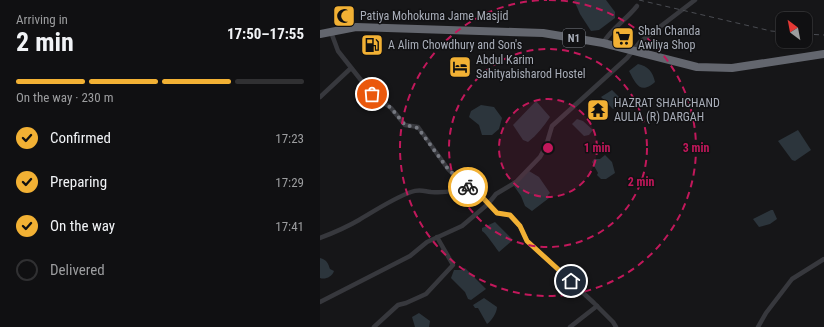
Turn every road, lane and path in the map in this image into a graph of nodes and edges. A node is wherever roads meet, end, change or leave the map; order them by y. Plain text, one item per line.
1 (695, 0) edge
2 (637, 6) dead end
3 (330, 32) junction
4 (320, 34) edge
5 (602, 43) junction
6 (631, 52) junction
7 (824, 54) edge
8 (351, 68) junction
9 (320, 97) edge
10 (468, 187) junction
11 (488, 204) junction
12 (437, 237) junction
13 (320, 238) edge
14 (824, 258) edge
15 (320, 302) edge
16 (597, 306) junction
17 (374, 327) edge
18 (570, 327) edge
19 (616, 327) edge
20 (758, 327) edge

1 - 6 street
2 - 5 street
3 - 4 highway, N1
3 - 5 highway, N1
3 - 8 street
5 - 6 highway, N1
6 - 7 highway, N1
6 - 11 street
8 - 9 street
8 - 10 street
10 - 11 street
10 - 13 street
11 - 12 street
11 - 16 street
12 - 15 street
12 - 17 street
14 - 20 street
16 - 18 street
16 - 19 street

